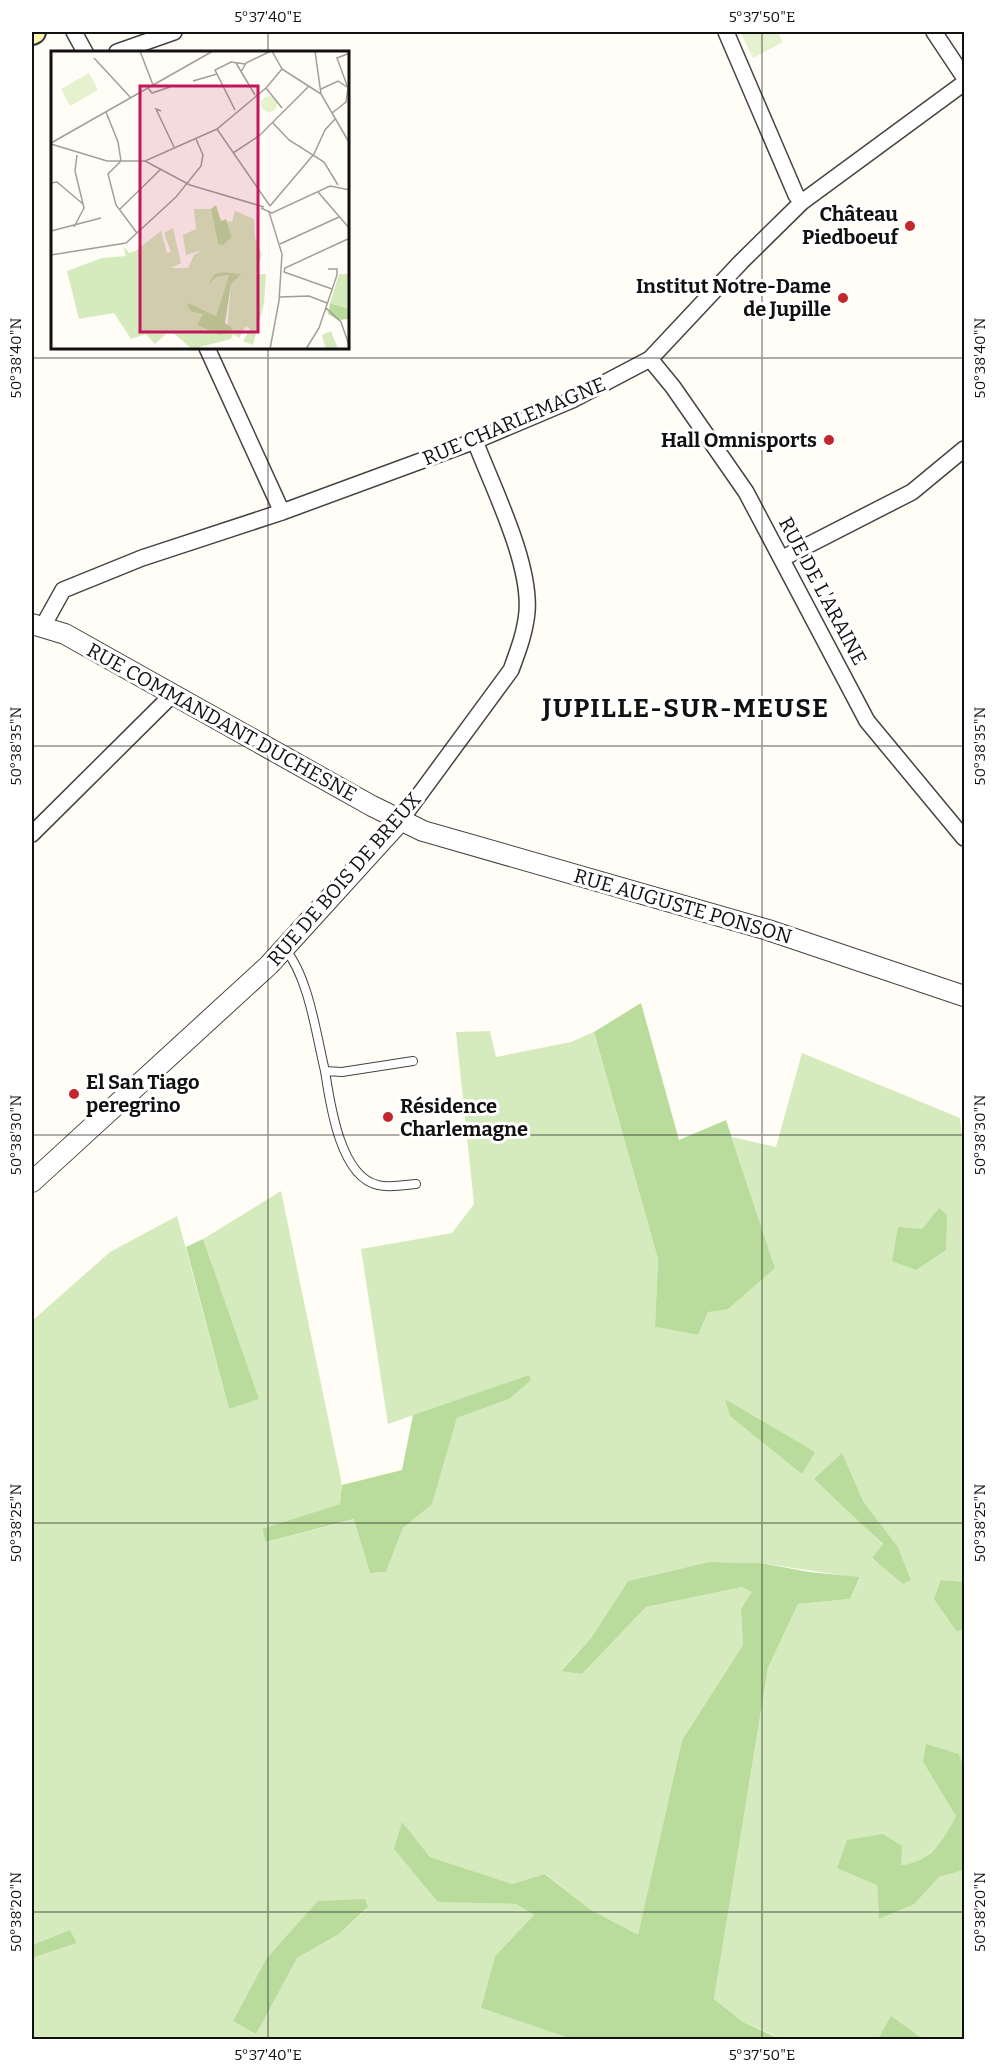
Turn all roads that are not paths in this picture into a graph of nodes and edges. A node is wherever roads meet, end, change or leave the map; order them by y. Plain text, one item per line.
1 (74, 32) edge
2 (174, 32) edge
3 (726, 32) edge
4 (934, 32) edge
5 (84, 51) edge
6 (120, 51) edge
7 (964, 76) edge
8 (964, 83) edge
9 (802, 202) junction
10 (208, 350) edge
11 (650, 359) junction
12 (475, 441) junction
13 (964, 449) edge
14 (282, 512) junction
15 (783, 558) junction
16 (37, 625) edge
17 (172, 695) junction
18 (400, 821) junction
19 (32, 834) edge
20 (964, 838) edge
21 (285, 949) junction
22 (964, 996) edge
23 (413, 1061) dead end
24 (325, 1071) junction
25 (32, 1182) edge
26 (416, 1184) dead end

1 - 5 street
2 - 6 street
3 - 9 street
4 - 7 street
8 - 9 street, RUE CHARLEMAGNE
9 - 11 street, RUE CHARLEMAGNE
10 - 14 street
11 - 12 street, RUE CHARLEMAGNE
11 - 15 street, RUE DE L'ARAINE
12 - 14 street, RUE CHARLEMAGNE
12 - 18 street, RUE DE BOIS DE BREUX
13 - 15 street
14 - 16 street, RUE CHARLEMAGNE
15 - 20 street, RUE DE L'ARAINE
16 - 17 street, RUE COMMANDANT DUCHESNE
17 - 18 street, RUE COMMANDANT DUCHESNE
17 - 19 street
18 - 21 street, RUE DE BOIS DE BREUX
18 - 22 street, RUE AUGUSTE PONSON
21 - 24 lane
21 - 25 street, RUE DE BOIS DE BREUX
23 - 24 lane
24 - 26 lane

